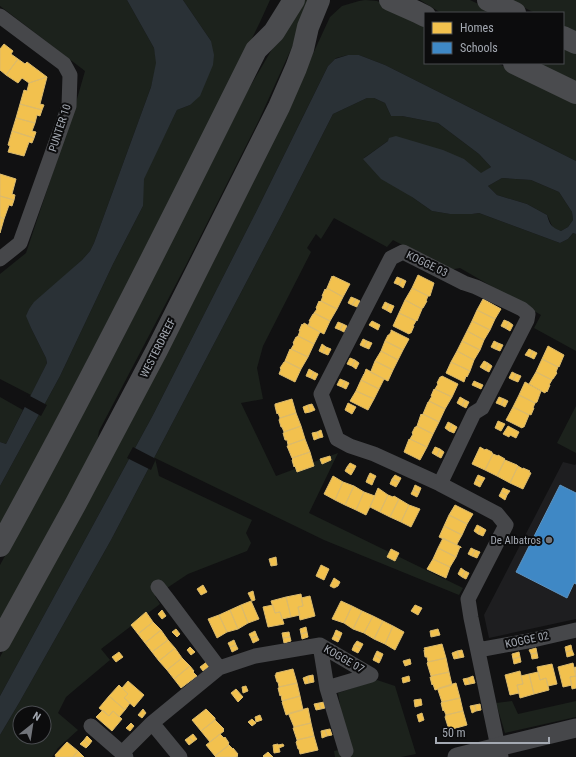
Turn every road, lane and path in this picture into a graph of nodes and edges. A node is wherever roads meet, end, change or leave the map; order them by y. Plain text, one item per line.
1 (276, 0) edge
2 (294, 0) edge
3 (319, 0) edge
4 (334, 0) edge
5 (390, 0) edge
6 (488, 0) edge
7 (415, 9) edge
8 (513, 12) edge
9 (0, 16) edge
10 (564, 37) edge
11 (576, 43) edge
12 (303, 49) junction
13 (256, 50) junction
14 (516, 64) edge
15 (576, 93) edge
16 (0, 259) edge
17 (440, 484) junction
18 (0, 546) edge
19 (158, 587) dead end
20 (576, 630) edge
21 (0, 641) edge
22 (320, 645) junction
23 (478, 650) junction
24 (219, 668) junction
25 (328, 688) junction
26 (152, 723) junction
27 (91, 726) dead end
28 (576, 728) edge
29 (346, 751) dead end
30 (499, 752) edge
31 (124, 755) edge
32 (180, 757) edge
33 (457, 757) edge

1 - 13 main road
2 - 13 main road
3 - 12 main road, WESTERDREEF
4 - 12 main road, WESTERDREEF
5 - 7 main road
6 - 8 main road
9 - 16 street, PUNTER 10
10 - 11 main road
12 - 21 main road, WESTERDREEF
13 - 18 main road
14 - 15 main road
17 - 17 street, KOGGE 03
17 - 23 street, KOGGE 03
19 - 24 street
20 - 23 street, KOGGE 02
22 - 24 street, KOGGE 07
22 - 25 street, KOGGE 07
22 - 25 street, KOGGE 07
23 - 30 street
24 - 26 street, KOGGE 07
25 - 29 street, KOGGE 07
26 - 31 street, KOGGE 07
26 - 32 street
27 - 31 street
28 - 30 street
30 - 33 street

